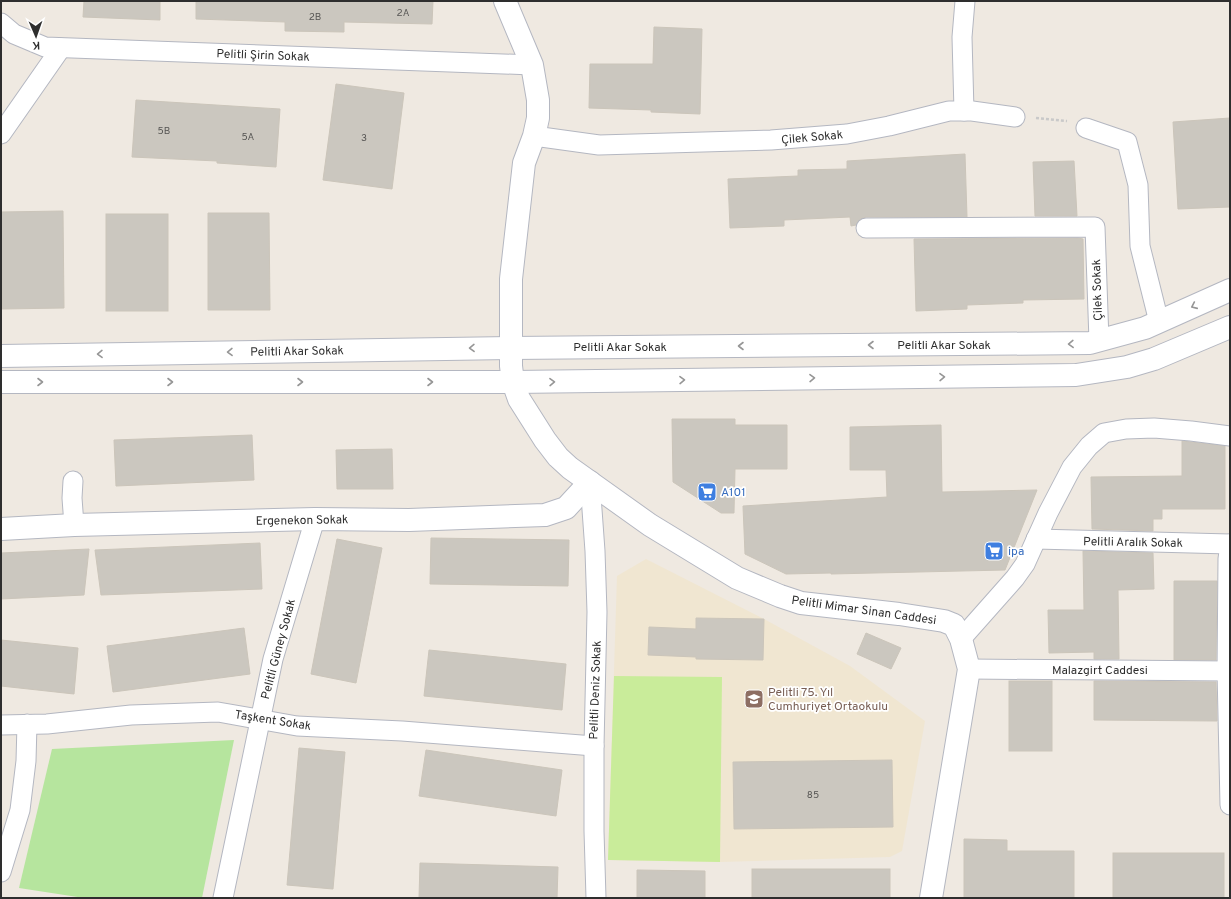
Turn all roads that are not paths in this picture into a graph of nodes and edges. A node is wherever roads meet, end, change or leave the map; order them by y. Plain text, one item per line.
1 (505, 1) edge
2 (965, 1) edge
3 (1, 23) edge
4 (61, 48) junction
5 (532, 65) junction
6 (964, 111) junction
7 (1015, 117) road end
8 (1086, 128) road end
9 (1, 134) edge
10 (534, 136) junction
11 (866, 228) dead end
12 (1230, 290) edge
13 (1159, 322) junction
14 (1230, 327) edge
15 (1099, 341) junction
16 (511, 348) junction
17 (1, 356) edge
18 (1, 382) edge
19 (513, 382) junction
20 (1230, 436) edge
21 (1230, 446) edge
22 (73, 481) dead end
23 (590, 482) junction
24 (315, 519) junction
25 (74, 525) junction
26 (1, 529) edge
27 (1036, 539) junction
28 (1230, 544) edge
29 (961, 639) junction
30 (969, 669) junction
31 (1229, 671) edge
32 (260, 718) junction
33 (27, 724) junction
34 (1, 725) edge
35 (594, 746) junction
36 (1230, 805) edge
37 (1, 872) edge
38 (223, 898) edge
39 (596, 898) edge
40 (931, 898) edge

1 - 5 main road, Pelitli Mimar Sinan Caddesi
2 - 6 street
3 - 4 street, Pelitli Şirin Sokak
4 - 5 street, Pelitli Şirin Sokak
4 - 9 street
5 - 10 main road, Pelitli Mimar Sinan Caddesi
6 - 7 street, Çilek Sokak
6 - 10 street, Çilek Sokak
8 - 13 street
10 - 16 main road, Pelitli Mimar Sinan Caddesi
11 - 15 street, Çilek Sokak
12 -> 13 main road, Pelitli Akar Sokak
13 - 15 main road, Pelitli Akar Sokak
19 -> 14 main road
15 -> 16 main road, Pelitli Akar Sokak
16 -> 17 main road, Pelitli Akar Sokak
16 - 19 main road, Pelitli Mimar Sinan Caddesi
18 -> 19 main road
19 - 23 main road, Pelitli Mimar Sinan Caddesi
20 - 21 street
20 - 27 street
22 - 25 street
23 - 24 main road, Ergenekon Sokak
23 - 29 main road, Pelitli Mimar Sinan Caddesi
23 - 35 street, Pelitli Deniz Sokak
24 - 25 main road, Ergenekon Sokak
24 - 32 street, Pelitli Güney Sokak
25 - 26 main road, Ergenekon Sokak
27 - 28 street, Pelitli Aralık Sokak
27 - 29 street
28 - 31 street
29 - 30 main road, Pelitli Mimar Sinan Caddesi
30 - 31 street, Malazgirt Caddesi
30 - 40 main road, Pelitli Mimar Sinan Caddesi
31 - 36 street
32 - 33 street, Taşkent Sokak
32 - 35 street, Taşkent Sokak
32 - 38 street, Pelitli Güney Sokak
33 - 34 street, Taşkent Sokak
33 - 37 street
35 - 39 street, Pelitli Deniz Sokak

